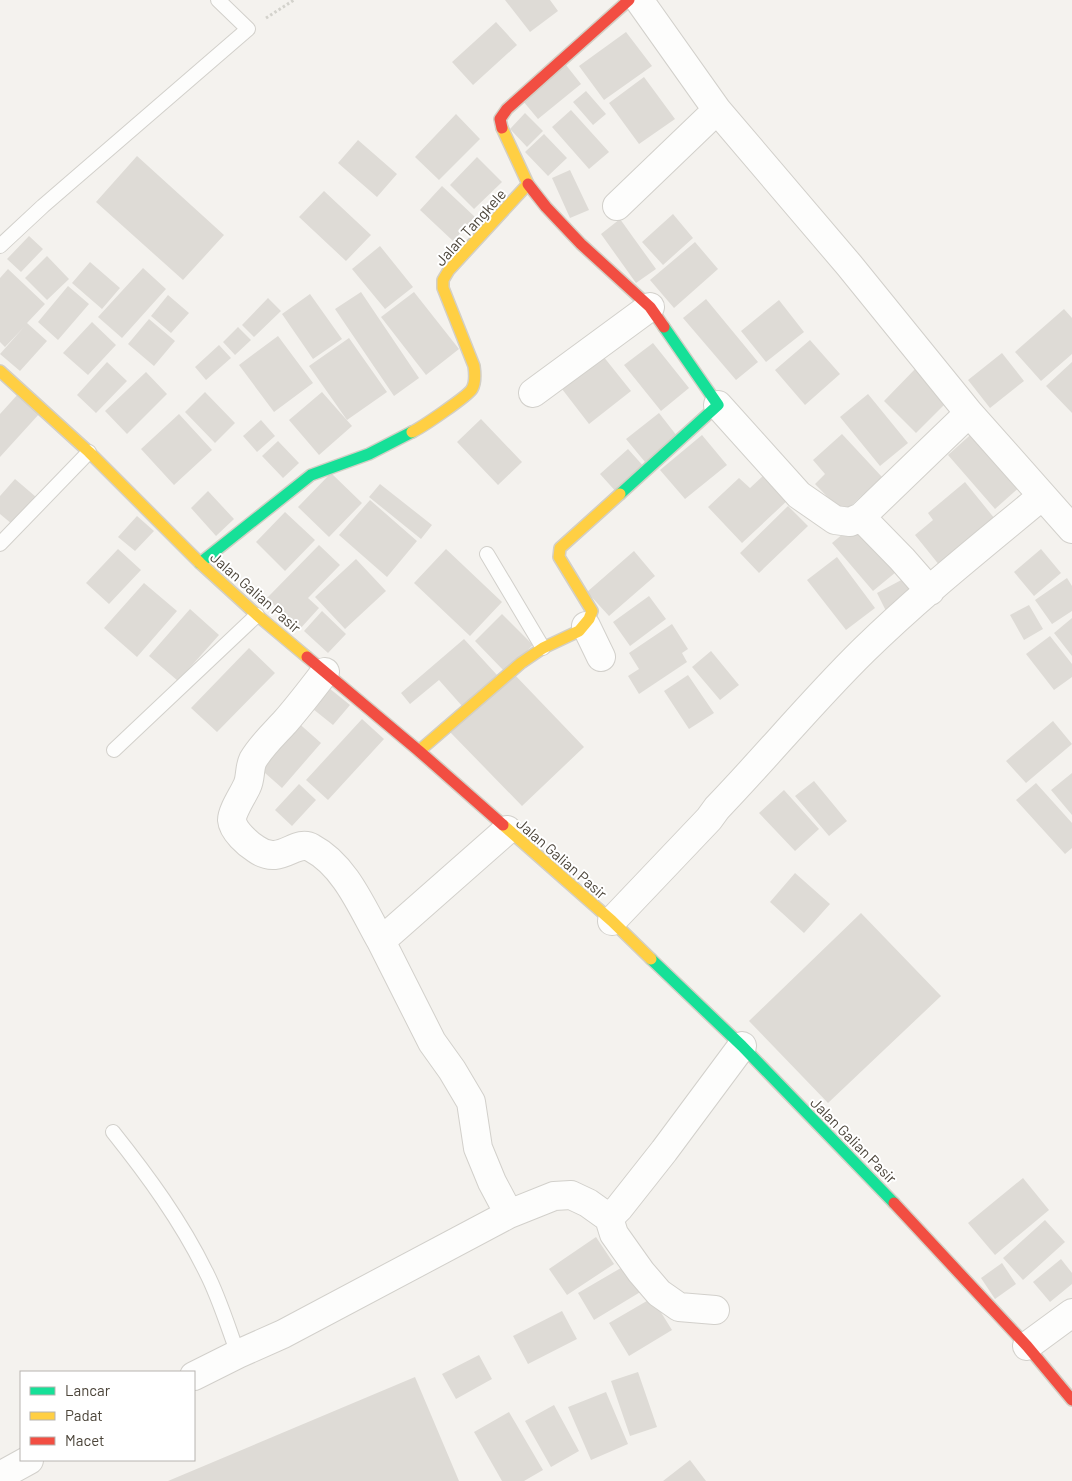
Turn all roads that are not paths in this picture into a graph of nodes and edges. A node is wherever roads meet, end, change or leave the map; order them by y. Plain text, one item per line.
1 (218, 0) edge
2 (629, 0) edge
3 (639, 0) edge
4 (717, 110) junction
5 (528, 184) junction
6 (616, 206) dead end
7 (0, 246) edge
8 (650, 307) junction
9 (0, 371) edge
10 (533, 393) dead end
11 (718, 406) junction
12 (969, 414) junction
13 (89, 452) junction
14 (1042, 496) junction
15 (862, 517) junction
16 (1072, 529) edge
17 (0, 544) edge
18 (487, 554) dead end
19 (200, 563) junction
20 (930, 591) junction
21 (257, 615) junction
22 (586, 626) junction
23 (543, 648) junction
24 (601, 658) dead end
25 (326, 672) junction
26 (114, 750) dead end
27 (418, 751) junction
28 (507, 830) junction
29 (612, 921) junction
30 (381, 942) junction
31 (742, 1046) junction
32 (113, 1132) dead end
33 (509, 1214) junction
34 (609, 1218) junction
35 (715, 1310) dead end
36 (1072, 1313) edge
37 (1027, 1346) junction
38 (238, 1354) junction
39 (195, 1376) edge
40 (1072, 1400) edge
41 (27, 1461) edge
42 (0, 1475) edge

1 - 7 lane
2 - 5 street
3 - 4 street
4 - 6 street
4 - 12 street
5 - 8 street
5 - 19 street, Jalan Tangkele
8 - 10 street
8 - 11 street
9 - 13 street, Jalan Galian Pasir
11 - 15 street
11 - 22 street
12 - 14 street
12 - 15 street
13 - 17 lane
13 - 19 street, Jalan Galian Pasir
14 - 16 street
14 - 20 street
15 - 20 street
18 - 23 lane
19 - 21 street, Jalan Galian Pasir
20 - 29 street
21 - 25 street, Jalan Galian Pasir
21 - 26 lane
22 - 23 street
22 - 24 street
23 - 27 street
25 - 27 street, Jalan Galian Pasir
25 - 30 street
27 - 28 street, Jalan Galian Pasir
28 - 29 street, Jalan Galian Pasir
28 - 30 street
29 - 31 street, Jalan Galian Pasir
30 - 33 street
31 - 34 street
31 - 37 street, Jalan Galian Pasir
32 - 38 lane
33 - 34 street
33 - 38 street
34 - 35 street
36 - 37 street
37 - 40 street, Jalan Galian Pasir
38 - 39 street
41 - 42 street

